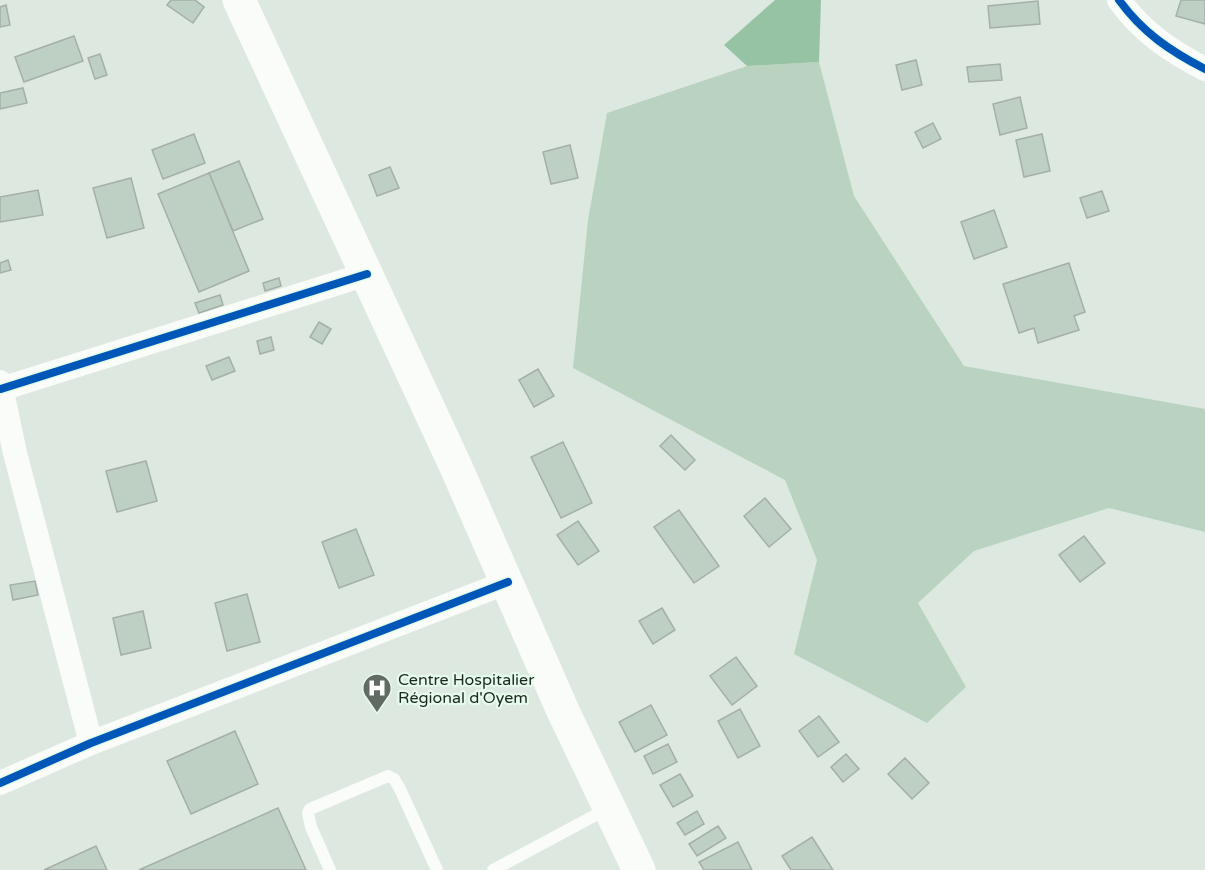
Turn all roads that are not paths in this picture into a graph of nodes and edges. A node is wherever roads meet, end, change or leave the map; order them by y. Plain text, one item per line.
1 (240, 0) edge
2 (1119, 0) edge
3 (1205, 69) edge
4 (367, 274) junction
5 (1, 385) edge
6 (508, 582) junction
7 (91, 743) junction
8 (0, 783) edge
9 (608, 808) junction
10 (330, 870) edge
11 (437, 870) edge
12 (493, 870) edge
13 (639, 870) edge

1 - 4 main road
2 - 3 street
4 - 5 street
4 - 6 main road
5 - 7 street
6 - 7 street
6 - 9 main road
7 - 8 street
9 - 12 lane
9 - 13 main road
10 - 11 lane

